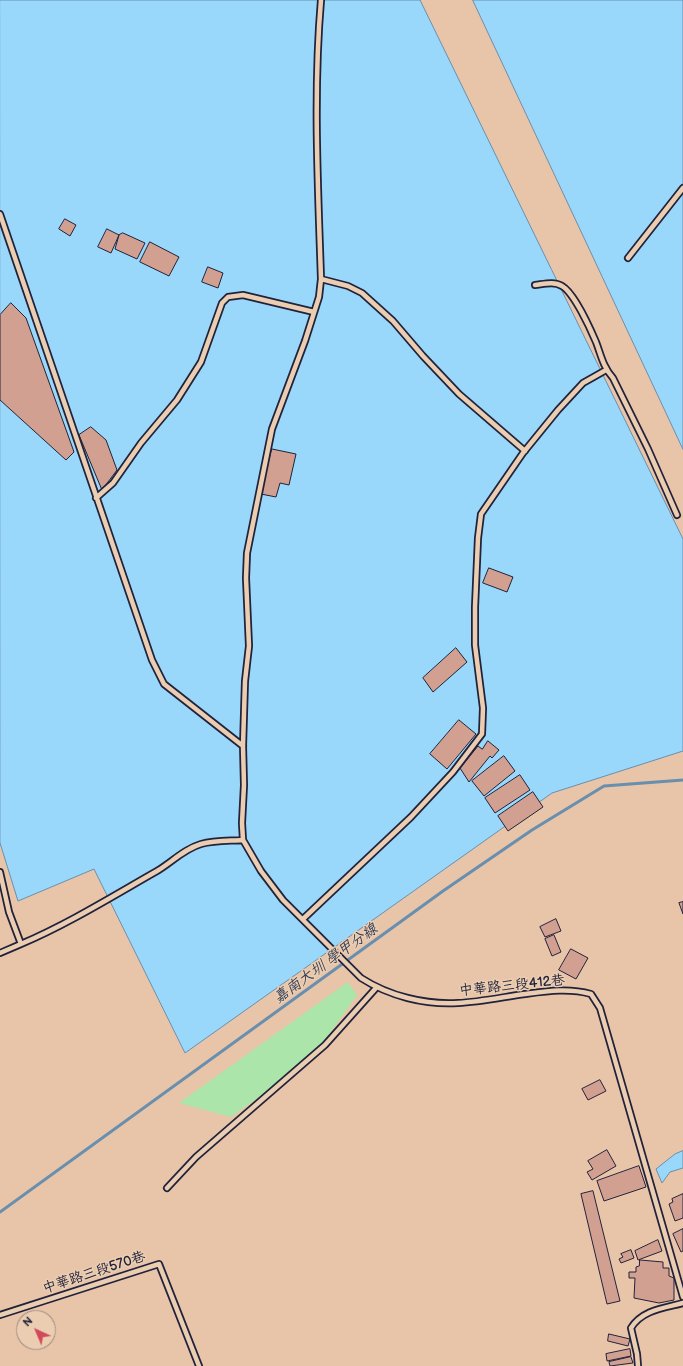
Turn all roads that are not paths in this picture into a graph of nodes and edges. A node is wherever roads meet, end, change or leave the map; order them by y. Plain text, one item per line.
1 (321, 0) edge
2 (683, 188) edge
3 (0, 214) edge
4 (628, 258) dead end
5 (321, 279) junction
6 (535, 285) dead end
7 (314, 312) junction
8 (606, 370) junction
9 (525, 451) junction
10 (96, 498) junction
11 (677, 515) dead end
12 (243, 746) junction
13 (243, 840) junction
14 (0, 872) edge
15 (303, 919) junction
16 (21, 944) junction
17 (0, 953) edge
18 (376, 988) junction
19 (167, 1188) dead end
20 (683, 1297) edge
21 (683, 1303) edge
22 (0, 1315) edge
23 (198, 1366) edge
24 (638, 1366) edge

1 - 5 lane
2 - 4 lane
3 - 10 lane
5 - 7 lane
5 - 9 lane
6 - 8 lane
7 - 10 lane
7 - 12 lane
8 - 9 lane
8 - 11 lane
9 - 15 lane
10 - 12 lane
12 - 13 lane
13 - 15 lane, 中華路三段412巷
13 - 16 lane
14 - 16 lane
15 - 18 lane, 中華路三段412巷
16 - 17 lane
18 - 19 lane
18 - 20 lane, 中華路三段412巷
21 - 24 lane
22 - 23 lane, 中華路三段570巷

